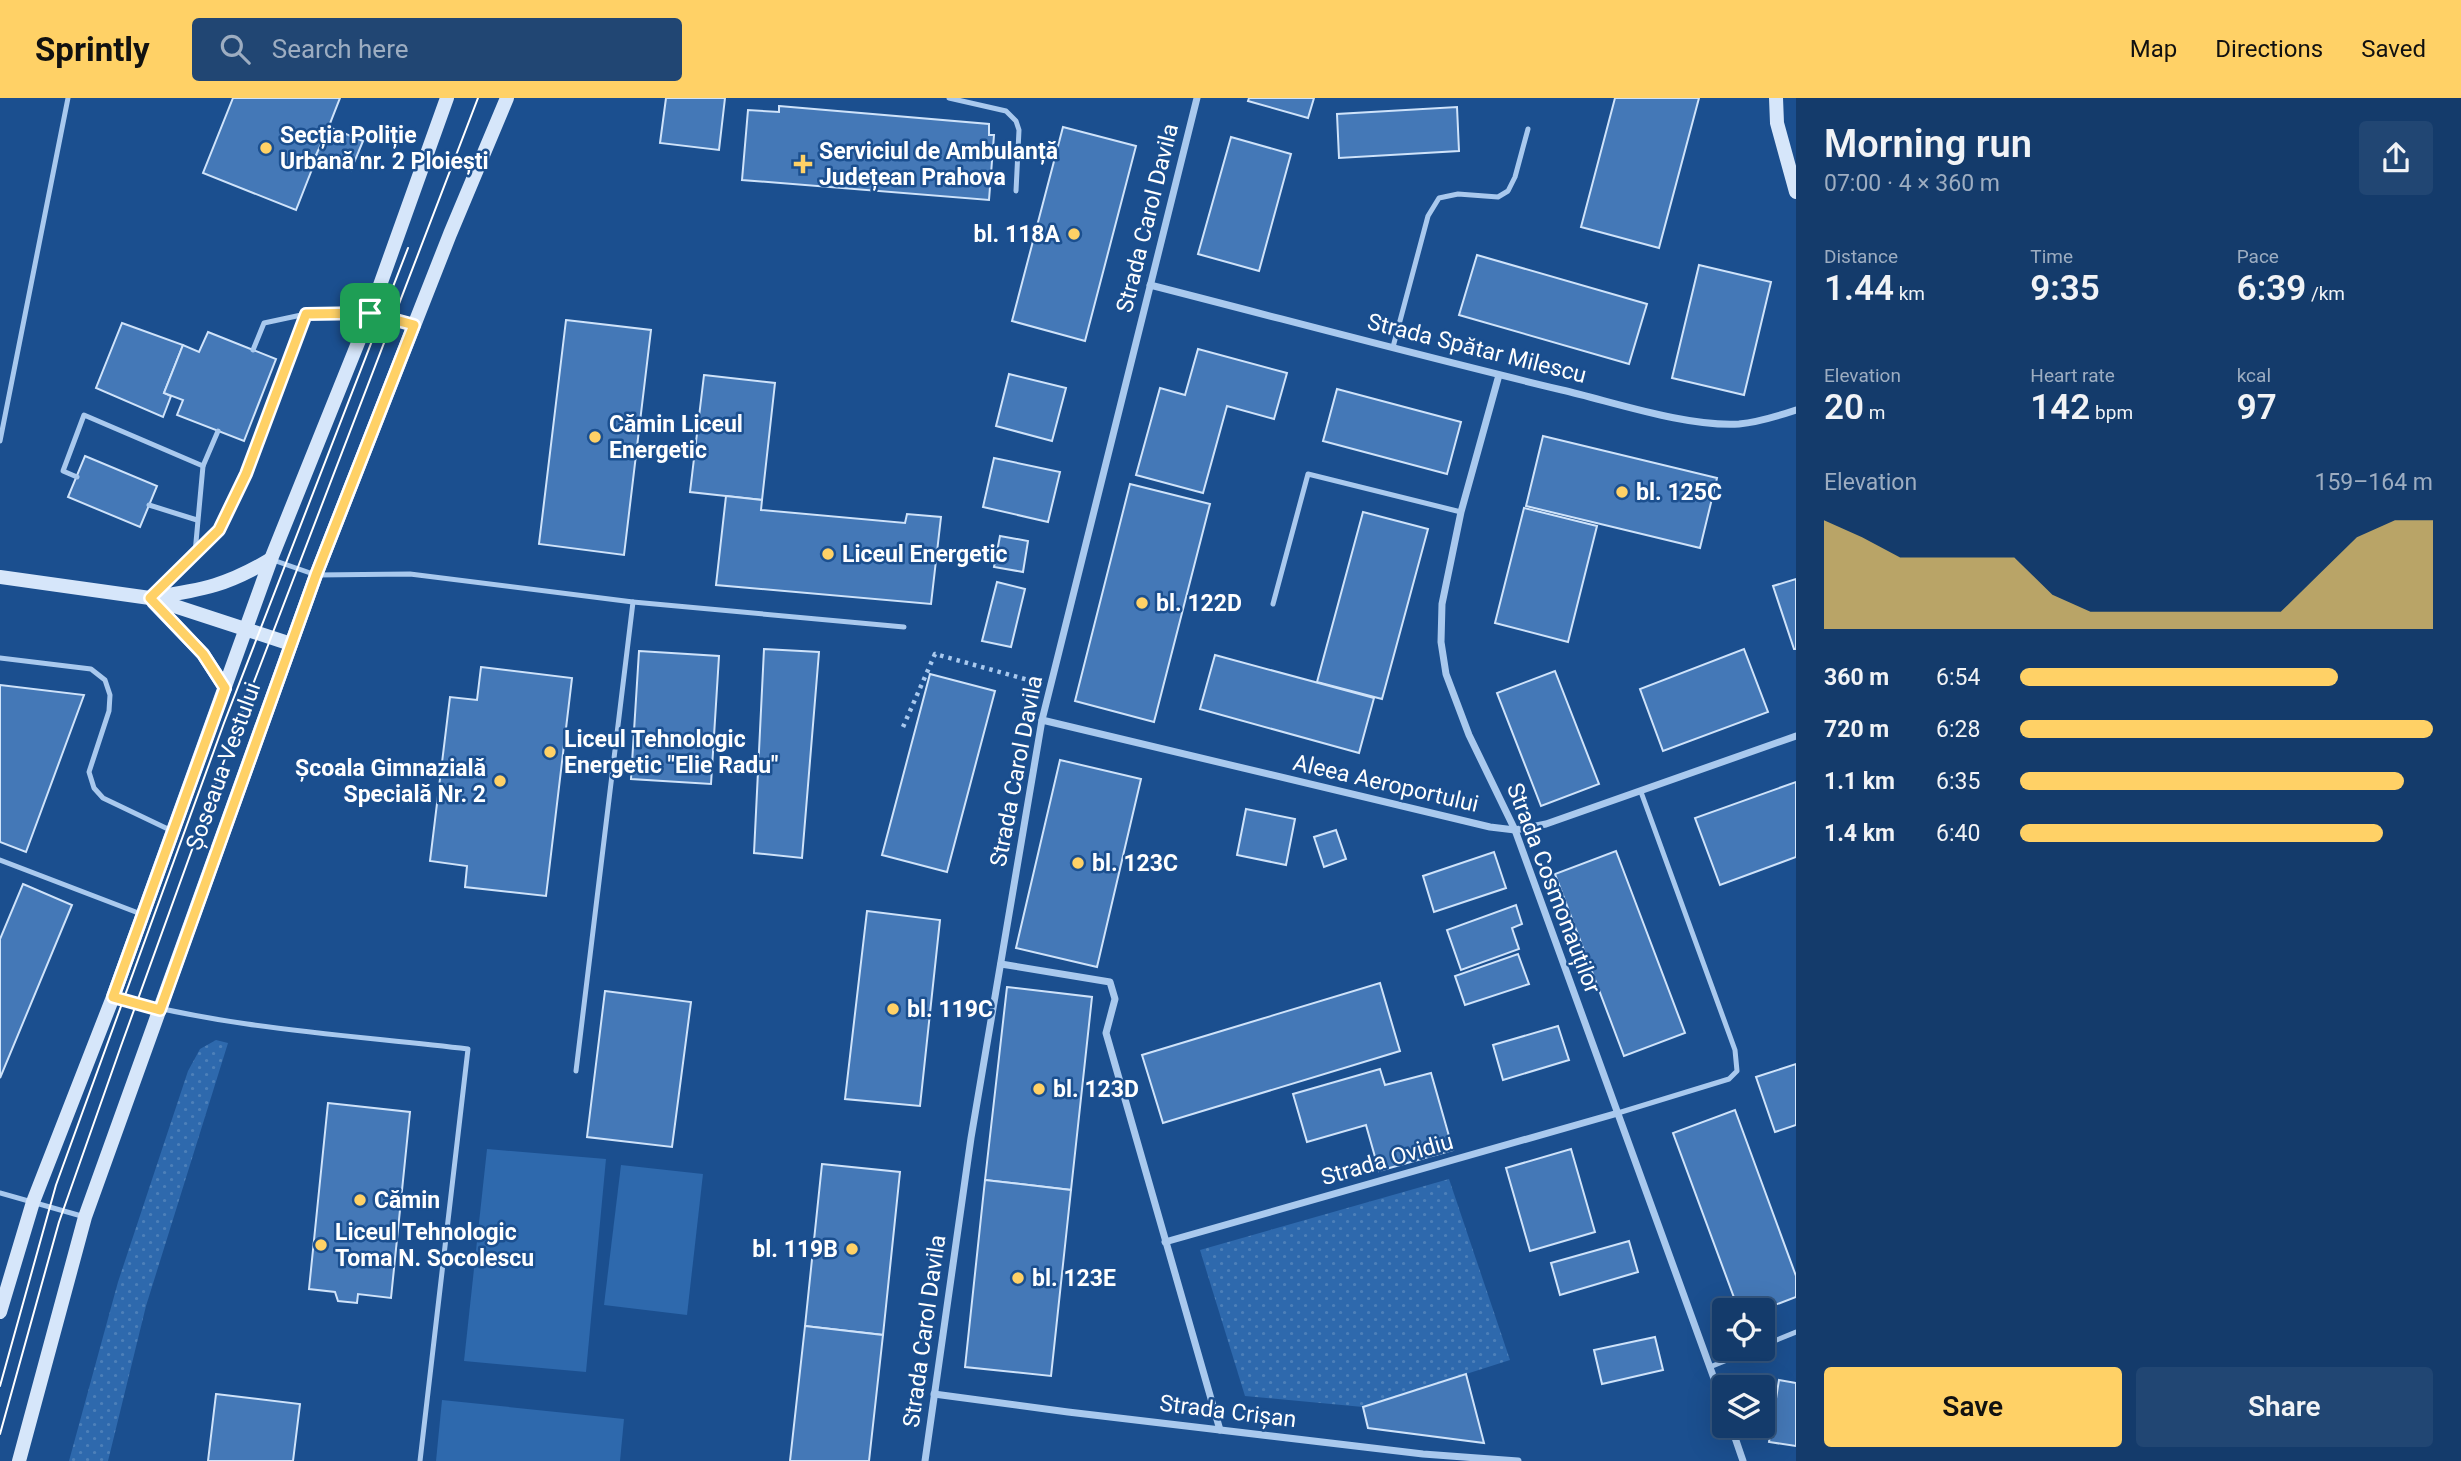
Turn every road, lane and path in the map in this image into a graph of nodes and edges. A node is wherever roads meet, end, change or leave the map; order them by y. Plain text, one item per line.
1 (68, 98) edge
2 (447, 98) edge
3 (507, 98) edge
4 (949, 98) edge
5 (1197, 98) edge
6 (1776, 98) edge
7 (1528, 129) dead end
8 (1016, 191) dead end
9 (1796, 192) edge
10 (1150, 285) junction
11 (370, 313) junction
12 (306, 314) junction
13 (414, 325) junction
14 (1394, 347) junction
15 (253, 350) dead end
16 (1499, 375) junction
17 (1796, 410) edge
18 (218, 431) dead end
19 (0, 441) edge
20 (203, 466) junction
21 (77, 477) dead end
22 (149, 505) dead end
23 (1461, 512) junction
24 (197, 520) junction
25 (195, 553) junction
26 (271, 559) junction
27 (316, 575) junction
28 (0, 577) edge
29 (150, 598) junction
30 (633, 602) junction
31 (1273, 604) dead end
32 (904, 627) dead end
33 (247, 629) junction
34 (291, 644) junction
35 (0, 658) edge
36 (1050, 686) junction
37 (225, 688) junction
38 (1042, 720) junction
39 (903, 727) dead end
40 (1796, 736) edge
41 (1641, 792) junction
42 (1515, 830) junction
43 (173, 832) junction
44 (0, 860) edge
45 (144, 915) junction
46 (1001, 964) junction
47 (113, 997) junction
48 (160, 1010) junction
49 (576, 1071) dead end
50 (1618, 1112) junction
51 (0, 1193) edge
52 (33, 1202) junction
53 (85, 1217) junction
54 (1166, 1242) junction
55 (0, 1312) edge
56 (1796, 1332) edge
57 (1775, 1341) edge
58 (1725, 1361) edge
59 (1710, 1367) junction
60 (1713, 1375) edge
61 (934, 1394) junction
62 (1220, 1430) junction
63 (1735, 1438) edge
64 (1423, 1458) edge
65 (19, 1461) edge
66 (420, 1461) edge
67 (925, 1461) edge
68 (1518, 1461) edge
69 (1743, 1461) edge

1 - 19 lane
2 - 11 main road, Șoseaua Vestului
3 - 13 main road, Șoseaua Vestului
4 - 8 lane
5 - 10 street, Strada Carol Davila
6 - 9 main road
7 - 14 lane
10 - 14 street, Strada Spătar Milescu
10 - 36 street, Strada Carol Davila
11 - 12 lane
11 - 13 lane
11 - 26 main road, Șoseaua Vestului
12 - 15 lane
12 - 25 lane
13 - 27 main road, Șoseaua Vestului
14 - 16 street, Strada Spătar Milescu
16 - 17 street, Strada Spătar Milescu
16 - 23 street, Strada Cosmonauților
18 - 20 lane
20 - 21 lane
20 - 24 lane
22 - 24 lane
23 - 31 lane
23 - 42 street, Strada Cosmonauților
24 - 25 lane
25 - 29 lane
26 - 27 lane
26 - 29 main road
26 - 33 main road, Șoseaua Vestului
27 - 30 lane
27 - 34 main road, Șoseaua Vestului
28 - 29 main road
29 - 33 main road
29 - 37 main road
30 - 32 lane
30 - 49 lane
33 - 34 main road
33 - 37 main road, Șoseaua Vestului
34 - 48 main road, Șoseaua Vestului
35 - 43 lane
36 - 38 street, Strada Carol Davila
36 - 39 path
37 - 43 main road, Șoseaua Vestului
38 - 42 street, Aleea Aeroportului
38 - 46 street, Strada Carol Davila
40 - 41 street, Aleea Aeroportului
41 - 42 street, Aleea Aeroportului
41 - 50 lane
42 - 50 street, Strada Cosmonauților
43 - 45 main road, Șoseaua Vestului
44 - 45 lane
45 - 47 main road, Șoseaua Vestului
46 - 54 street
46 - 61 street, Strada Carol Davila
47 - 48 lane
47 - 52 main road, Șoseaua Vestului
48 - 53 main road, Șoseaua Vestului
48 - 66 lane
50 - 54 street, Strada Ovidiu
50 - 59 street, Strada Cosmonauților
51 - 52 lane
52 - 53 lane
52 - 55 main road, Șoseaua Vestului
53 - 65 main road, Șoseaua Vestului
54 - 62 street
56 - 57 lane
58 - 59 lane
59 - 60 street, Strada Cosmonauților
61 - 62 street, Strada Crișan
61 - 67 street, Strada Carol Davila
62 - 64 street, Strada Crișan
63 - 69 street
64 - 68 street, Strada Crișan

